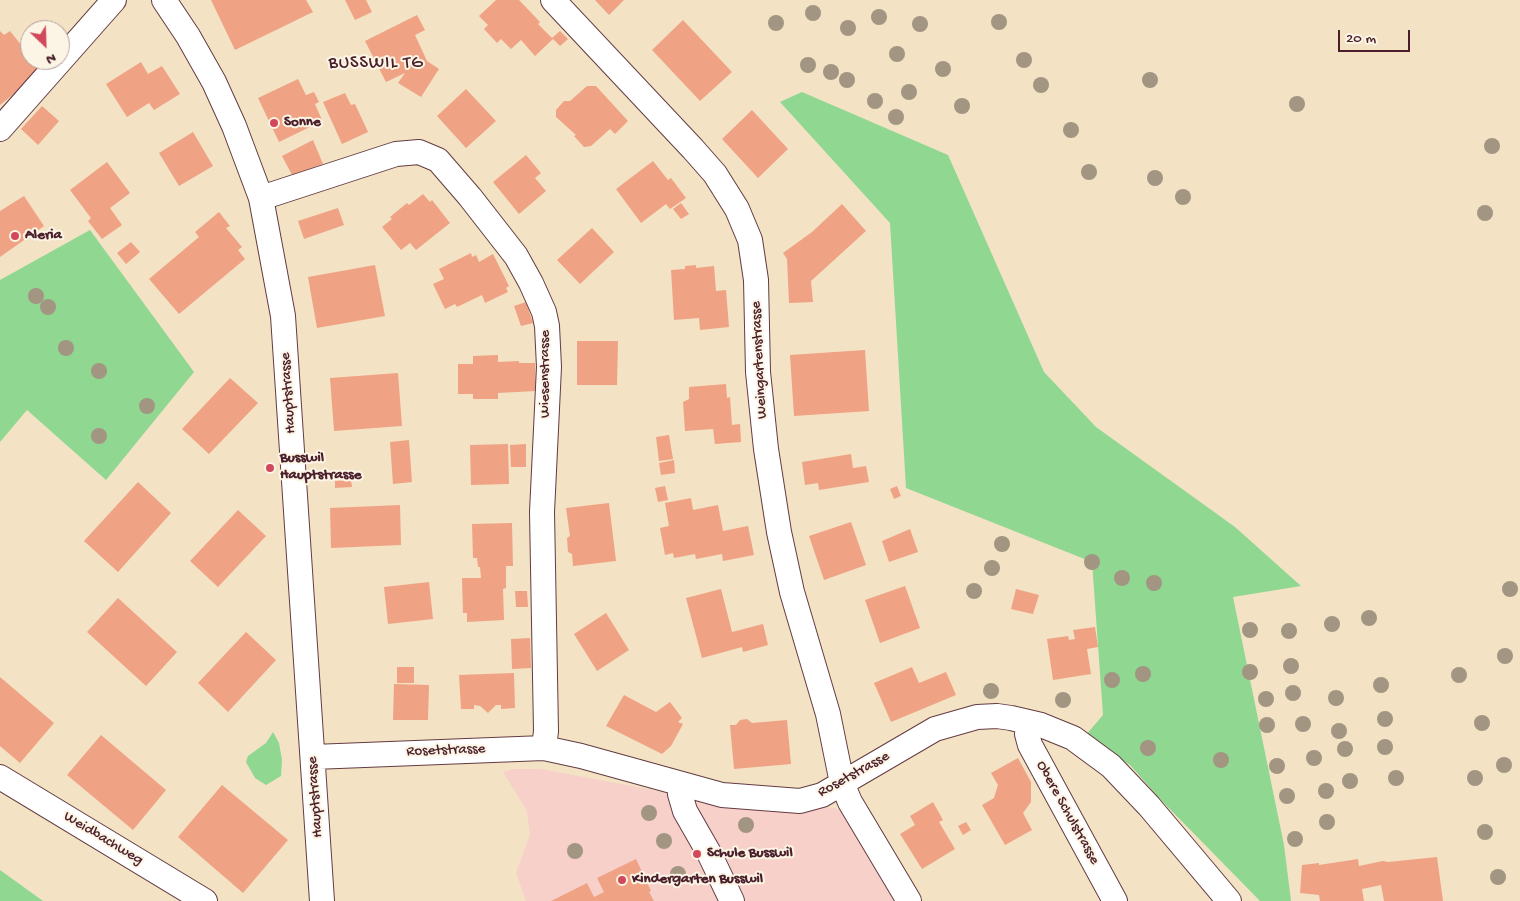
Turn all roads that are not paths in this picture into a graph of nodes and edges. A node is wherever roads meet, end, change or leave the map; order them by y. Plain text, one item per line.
1 (114, 0) edge
2 (553, 0) edge
3 (166, 1) edge
4 (0, 129) edge
5 (261, 198) junction
6 (1028, 722) junction
7 (544, 748) junction
8 (313, 756) junction
9 (0, 777) edge
10 (842, 783) junction
11 (683, 785) junction
12 (205, 901) edge
13 (322, 901) edge
14 (732, 901) edge
15 (908, 901) edge
16 (1115, 901) edge
17 (1229, 901) edge

1 - 4 street
2 - 10 street, Weingartenstrasse
3 - 5 street, Hauptstrasse
5 - 7 street, Wiesenstrasse
5 - 8 street, Hauptstrasse
6 - 10 street, Rosetstrasse
6 - 16 street, Obere Schulstrasse
6 - 17 street, Rosetstrasse
7 - 8 street, Rosetstrasse
7 - 11 street, Rosetstrasse
8 - 13 street, Hauptstrasse
9 - 12 street, Weidbachweg
10 - 11 street, Rosetstrasse
10 - 15 street, Weingartenstrasse
11 - 14 street

